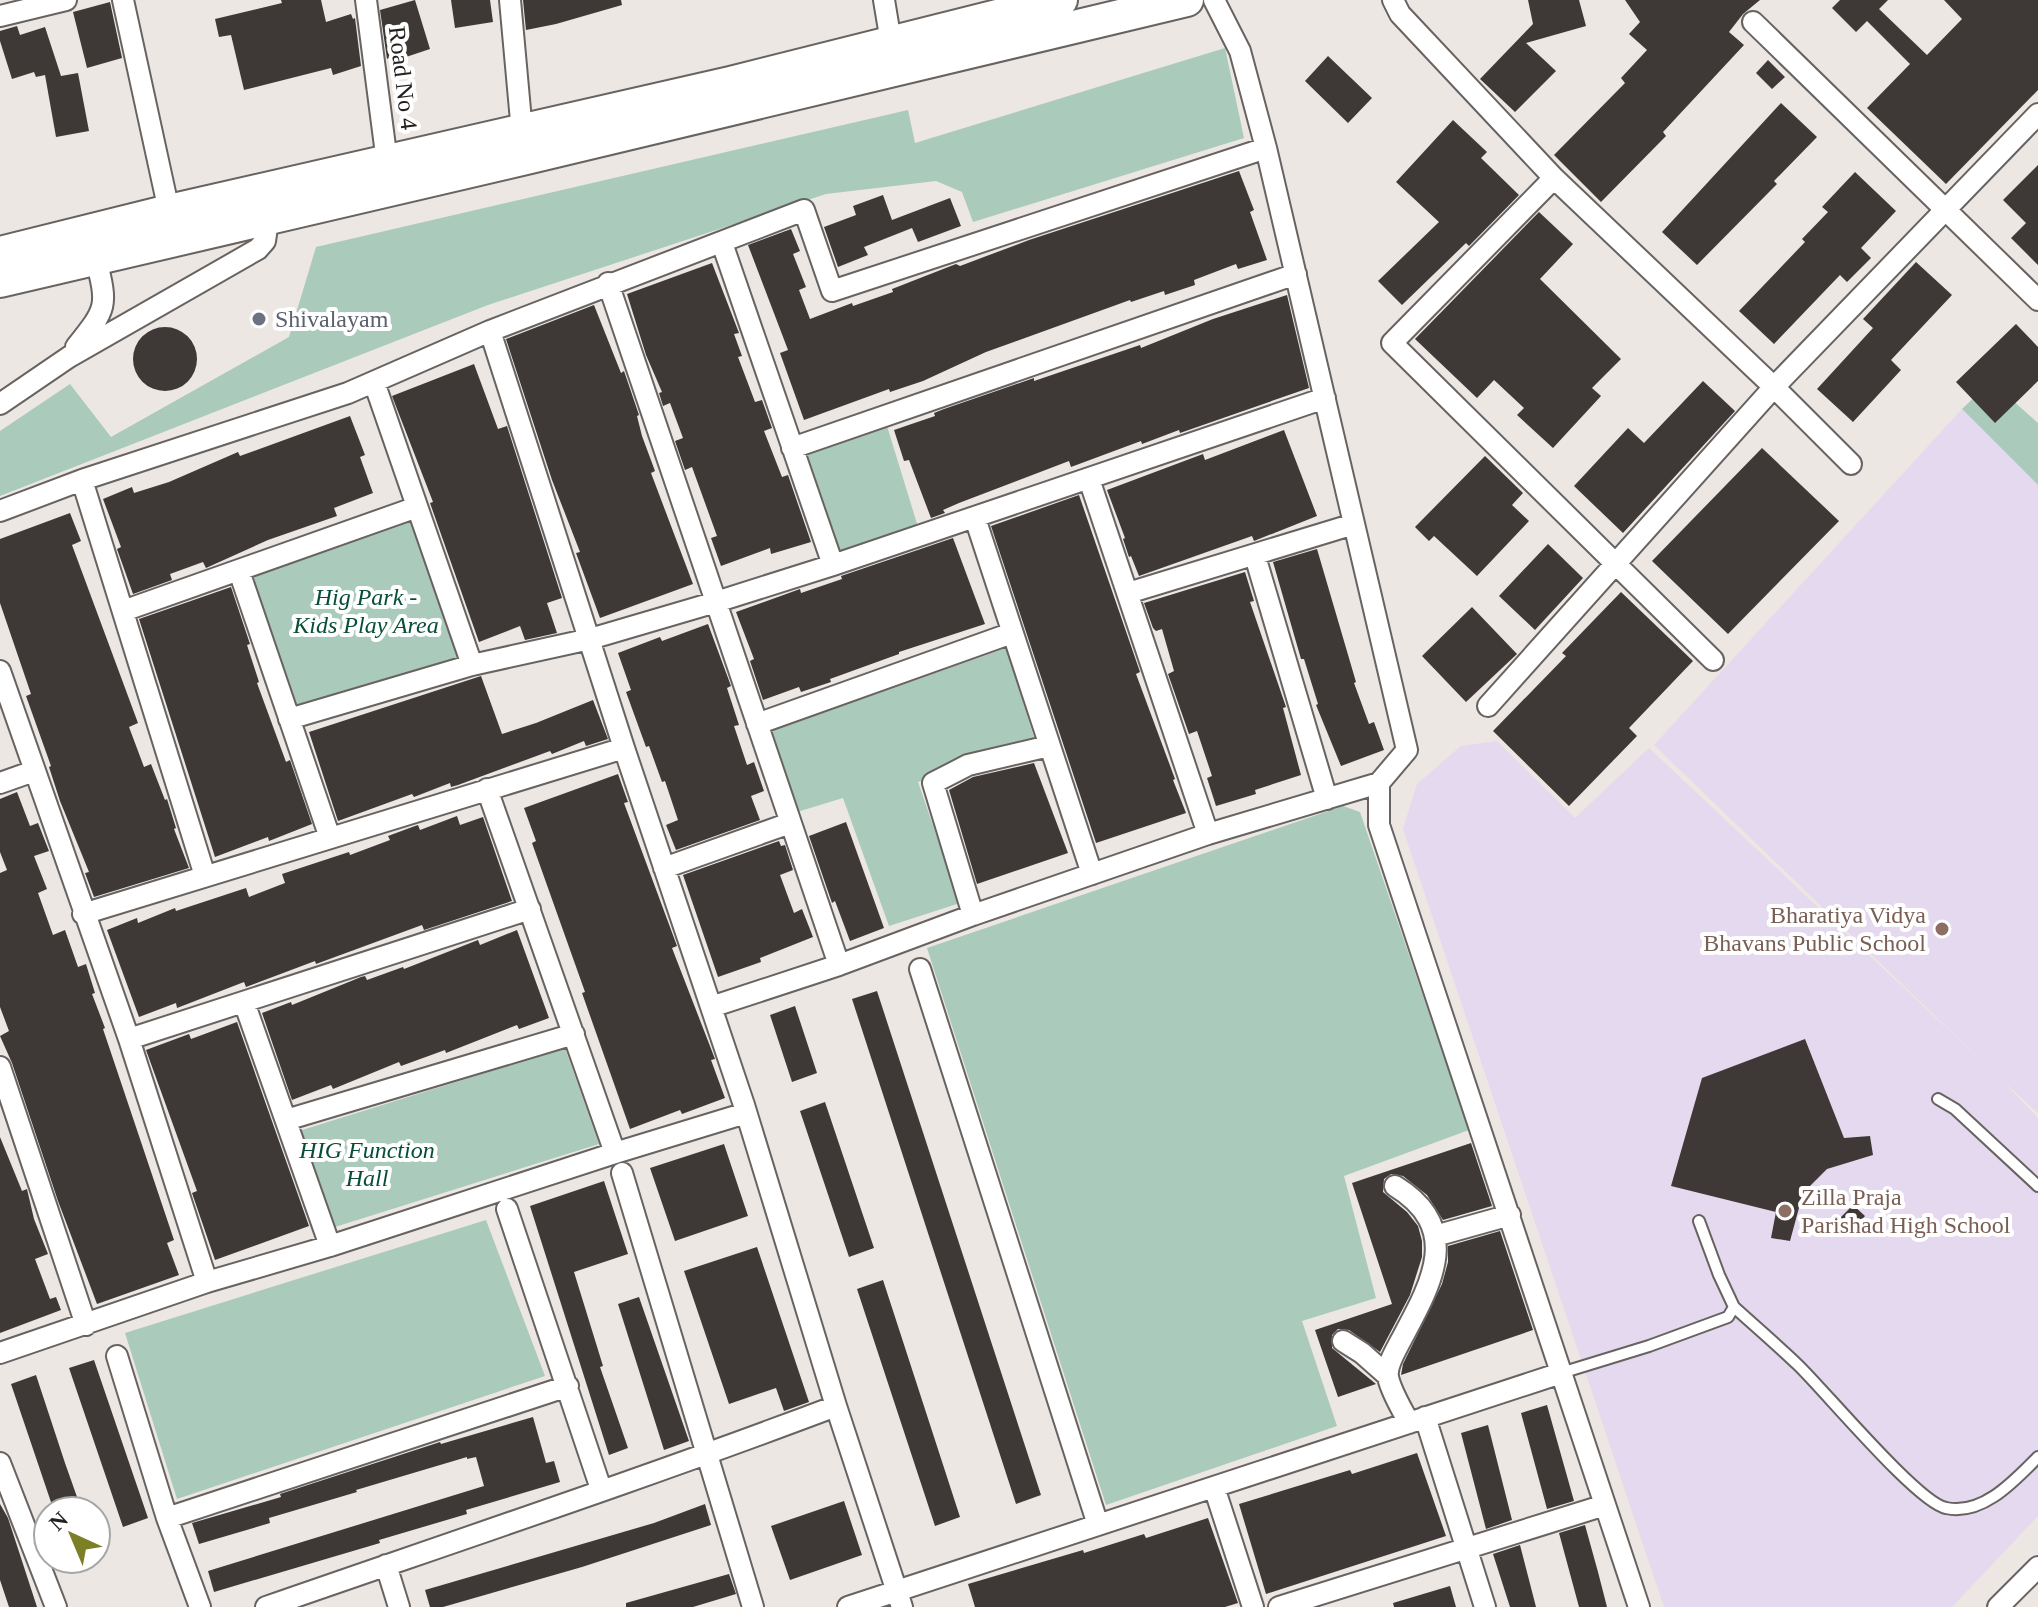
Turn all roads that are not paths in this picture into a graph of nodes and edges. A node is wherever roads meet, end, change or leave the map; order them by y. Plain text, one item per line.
1 (366, 0) edge
2 (510, 0) edge
3 (884, 0) edge
4 (1061, 0) edge
5 (1187, 0) edge
6 (1214, 0) edge
7 (1393, 0) edge
8 (55, 1) edge
9 (127, 1) edge
10 (0, 16) edge
11 (1753, 22) dead end
12 (891, 42) junction
13 (777, 84) junction
14 (732, 95) junction
15 (2038, 114) edge
16 (522, 132) junction
17 (1266, 148) junction
18 (387, 162) junction
19 (1554, 178) junction
20 (1944, 209) junction
21 (169, 211) junction
22 (268, 220) junction
23 (722, 243) junction
24 (0, 253) edge
25 (96, 259) junction
26 (1296, 274) junction
27 (0, 281) edge
28 (608, 283) junction
29 (2038, 300) edge
30 (490, 331) junction
31 (69, 357) junction
32 (374, 382) junction
33 (1774, 387) junction
34 (1325, 398) junction
35 (0, 404) edge
36 (792, 448) junction
37 (1851, 464) dead end
38 (1089, 479) junction
39 (82, 480) junction
40 (417, 507) junction
41 (0, 511) edge
42 (975, 518) junction
43 (1354, 524) junction
44 (1255, 556) junction
45 (833, 565) junction
46 (1617, 565) junction
47 (239, 571) junction
48 (1128, 593) junction
49 (716, 602) junction
50 (123, 611) junction
51 (1012, 633) junction
52 (590, 639) junction
53 (1713, 660) dead end
54 (472, 665) junction
55 (0, 671) edge
56 (1488, 706) dead end
57 (289, 719) junction
58 (757, 724) junction
59 (1049, 746) junction
60 (624, 748) junction
61 (34, 771) junction
62 (0, 783) edge
63 (1379, 783) junction
64 (487, 789) junction
65 (1327, 799) junction
66 (790, 823) junction
67 (1208, 834) junction
68 (330, 838) junction
69 (664, 868) junction
70 (1092, 874) junction
71 (205, 876) junction
72 (530, 909) junction
73 (83, 914) junction
74 (973, 915) junction
75 (839, 965) junction
76 (920, 969) dead end
77 (244, 1002) junction
78 (711, 1007) junction
79 (574, 1034) junction
80 (129, 1039) junction
81 (0, 1067) edge
82 (1938, 1099) dead end
83 (746, 1113) junction
84 (286, 1120) junction
85 (615, 1153) junction
86 (622, 1173) dead end
87 (1395, 1186) dead end
88 (2038, 1186) edge
89 (507, 1209) dead end
90 (1510, 1215) junction
91 (1699, 1221) dead end
92 (1435, 1236) junction
93 (330, 1246) junction
94 (207, 1282) junction
95 (1734, 1307) junction
96 (86, 1325) junction
97 (1343, 1341) dead end
98 (0, 1353) edge
99 (117, 1356) dead end
100 (1561, 1373) junction
101 (1388, 1376) junction
102 (568, 1386) junction
103 (836, 1406) junction
104 (1417, 1420) junction
105 (707, 1455) junction
106 (2038, 1457) edge
107 (0, 1463) edge
108 (1214, 1487) junction
109 (601, 1489) junction
110 (1605, 1505) junction
111 (167, 1518) junction
112 (1098, 1525) junction
113 (1466, 1548) junction
114 (386, 1565) junction
115 (2038, 1567) edge
116 (900, 1599) edge
117 (56, 1607) edge
118 (200, 1607) edge
119 (266, 1607) edge
120 (399, 1607) edge
121 (753, 1607) edge
122 (848, 1607) edge
123 (1253, 1607) edge
124 (1279, 1607) edge
125 (1485, 1607) edge
126 (1639, 1607) edge
127 (1998, 1607) edge

1 - 18 street, Road No 4
2 - 16 street
3 - 12 street
4 - 12 highway
5 - 13 highway
6 - 17 street
7 - 19 street
8 - 10 street
9 - 21 street
11 - 20 street
12 - 13 highway
13 - 14 highway
14 - 16 highway
14 - 22 highway
15 - 20 street
16 - 18 highway
17 - 23 street
17 - 26 street
18 - 21 highway
19 - 33 street
19 - 46 street
20 - 29 street
20 - 33 street
21 - 24 highway
22 - 25 highway
22 - 31 street
23 - 28 street
23 - 36 street
25 - 27 highway
25 - 31 street
26 - 34 street
26 - 36 street
28 - 30 street
28 - 49 street
30 - 32 street
30 - 52 street
31 - 35 street
32 - 39 street
32 - 40 street
33 - 37 street
33 - 46 street
34 - 38 street
34 - 43 street
36 - 45 street
38 - 42 street
38 - 48 street
39 - 41 street
39 - 50 street
40 - 47 street
40 - 54 street
42 - 45 street
42 - 51 street
43 - 44 street
43 - 63 street
44 - 48 street
44 - 65 street
45 - 49 street
46 - 53 street
46 - 56 street
47 - 50 street
47 - 57 street
48 - 67 street
49 - 52 street
49 - 58 street
50 - 71 street
51 - 58 street
51 - 59 street
52 - 54 street
52 - 60 street
54 - 57 street
55 - 61 street
57 - 68 street
58 - 66 street
59 - 70 street
59 - 74 street
60 - 64 street
60 - 69 street
61 - 62 street
61 - 73 street
63 - 65 street
63 - 90 street
64 - 68 street
64 - 72 street
65 - 67 street
66 - 69 street
66 - 75 street
67 - 70 street
68 - 71 street
69 - 78 street
70 - 74 street
71 - 73 street
72 - 77 street
72 - 79 street
73 - 80 street
74 - 75 street
75 - 78 street
76 - 112 street
77 - 80 street
77 - 84 street
78 - 83 street
79 - 84 street
79 - 85 street
80 - 94 street
81 - 96 street
82 - 88 lane
83 - 85 street
83 - 103 street
84 - 93 street
85 - 93 street
86 - 105 street
87 - 92 street
89 - 102 street
90 - 92 street
90 - 100 street
91 - 95 lane
92 - 101 street
93 - 94 street
94 - 96 street
95 - 100 lane
95 - 106 lane
96 - 98 street
97 - 101 street
99 - 111 street
100 - 104 street
100 - 110 street
101 - 104 street
102 - 109 street
102 - 111 street
103 - 105 street
103 - 116 street
104 - 108 street
104 - 113 street
105 - 109 street
105 - 121 street
107 - 117 street
108 - 112 street
108 - 123 street
109 - 114 street
110 - 113 street
110 - 126 street
111 - 118 street
112 - 116 street
113 - 124 street
113 - 125 street
114 - 119 street
114 - 120 street
115 - 127 street
116 - 122 street

